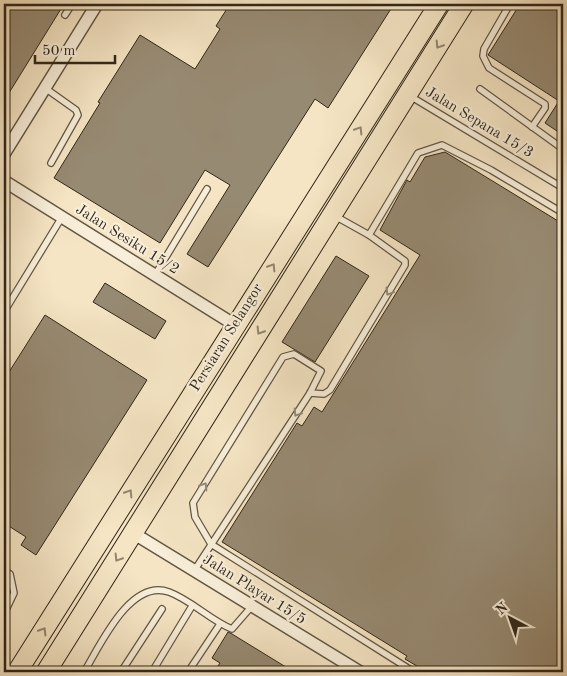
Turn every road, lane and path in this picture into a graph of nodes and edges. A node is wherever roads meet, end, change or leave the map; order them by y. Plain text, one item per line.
1 (72, 4) edge
2 (97, 4) edge
3 (439, 4) edge
4 (464, 4) edge
5 (510, 4) edge
6 (65, 15) dead end
7 (45, 88) junction
8 (480, 89) dead end
9 (408, 95) junction
10 (532, 127) junction
11 (563, 149) edge
12 (4, 154) edge
13 (51, 163) dead end
14 (4, 181) edge
15 (563, 188) edge
16 (207, 189) dead end
17 (563, 214) edge
18 (333, 215) junction
19 (62, 217) junction
20 (369, 236) junction
21 (155, 275) junction
22 (4, 312) edge
23 (235, 325) junction
24 (310, 394) junction
25 (133, 533) junction
26 (211, 544) junction
27 (4, 570) edge
28 (194, 570) junction
29 (192, 606) junction
30 (252, 606) junction
31 (162, 609) dead end
32 (4, 614) edge
33 (220, 624) junction
34 (17, 672) edge
35 (46, 672) edge
36 (84, 672) edge
37 (121, 672) edge
38 (152, 672) edge
39 (188, 672) edge
40 (360, 672) edge
41 (414, 672) edge

1 - 6 lane
2 - 7 street
23 -> 3 main road, Persiaran Selangor
4 -> 9 main road, Persiaran Selangor
5 - 10 lane
7 - 12 street
7 - 13 lane
8 - 10 lane
9 - 15 lane, Jalan Sepana 15/3
9 - 18 main road, Persiaran Selangor
10 - 11 lane
14 - 19 street, Jalan Sesiku 15/2
16 - 21 lane
17 - 20 lane
18 - 20 lane
18 -> 25 main road, Persiaran Selangor
19 - 21 street, Jalan Sesiku 15/2
19 - 22 lane
20 -> 24 lane
21 - 23 street, Jalan Sesiku 15/2
34 -> 23 main road, Persiaran Selangor
24 -> 26 lane
26 -> 24 lane
25 - 28 street, Jalan Playar 15/5
25 -> 35 main road, Persiaran Selangor
26 - 28 lane
26 - 41 lane
27 - 32 lane
28 - 30 street, Jalan Playar 15/5
29 - 33 lane
29 - 36 lane
29 - 38 lane
30 - 33 lane
30 - 40 street, Jalan Playar 15/5
31 - 37 lane
33 - 39 lane

